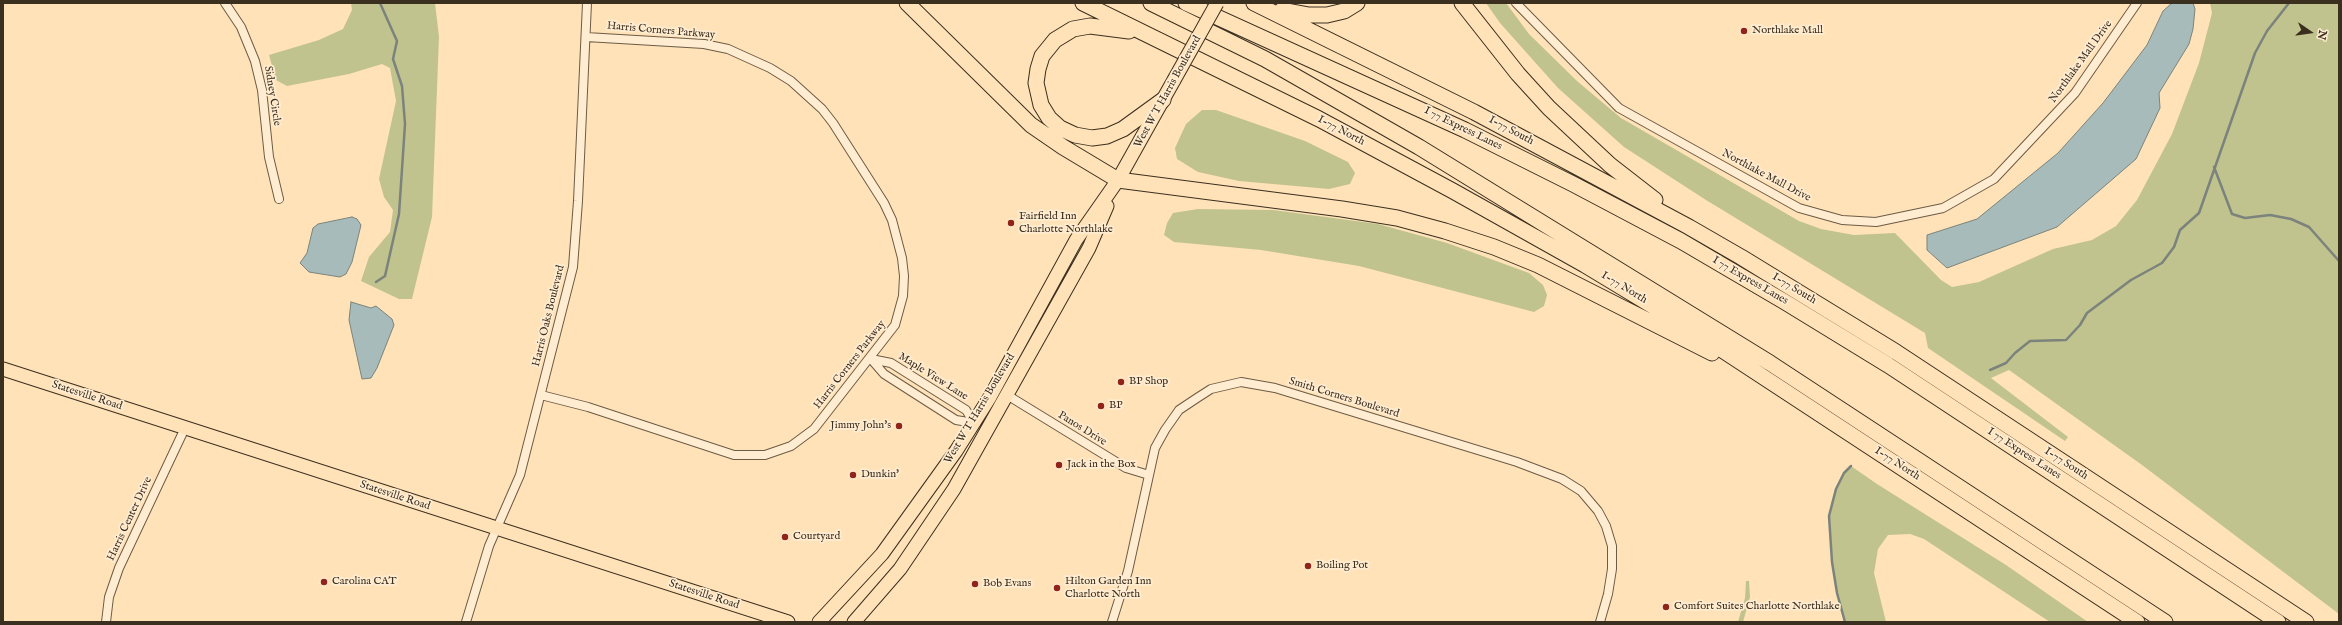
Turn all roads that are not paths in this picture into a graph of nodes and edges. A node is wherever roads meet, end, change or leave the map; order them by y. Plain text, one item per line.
1 (225, 3) edge
2 (587, 3) edge
3 (907, 3) edge
4 (1083, 3) edge
5 (1151, 3) edge
6 (1186, 3) edge
7 (1217, 3) edge
8 (1255, 3) edge
9 (1357, 3) edge
10 (1462, 3) edge
11 (1516, 3) edge
12 (2137, 3) edge
13 (586, 37) junction
14 (1156, 37) junction
15 (1163, 100) junction
16 (1118, 180) junction
17 (279, 199) dead end
18 (1689, 227) junction
19 (871, 359) junction
20 (3, 369) edge
21 (1788, 392) junction
22 (541, 395) junction
23 (1007, 395) junction
24 (974, 423) junction
25 (185, 428) junction
26 (1149, 475) junction
27 (497, 529) junction
28 (106, 622) edge
29 (466, 622) edge
30 (788, 622) edge
31 (819, 622) edge
32 (854, 622) edge
33 (1112, 622) edge
34 (1600, 622) edge
35 (2137, 622) edge
36 (2165, 622) edge
37 (2278, 622) edge
38 (2306, 622) edge

1 - 17 street, Sidney Circle
2 - 13 street, Harris Oaks Boulevard
3 - 16 highway
4 - 14 highway, I-77 North
5 - 36 highway
6 - 37 highway, I 77 Express Lanes
7 - 15 main road, West W T Harris Boulevard, bridge
8 - 9 highway
8 - 18 highway, I-77 South
10 - 18 highway
11 - 12 street, Northlake Mall Drive
13 - 19 street, Harris Corners Parkway
13 - 22 street, Harris Oaks Boulevard
14 - 15 highway
14 - 21 highway, I-77 North
15 - 16 main road, West W T Harris Boulevard
16 - 21 highway
16 - 23 main road, West W T Harris Boulevard
16 - 24 main road, West W T Harris Boulevard
18 - 38 highway, I-77 South
19 - 22 street, Harris Corners Parkway
19 - 24 street
19 - 24 street, Maple View Lane
20 - 25 main road, Statesville Road
21 - 35 highway, I-77 North
22 - 27 street, Harris Oaks Boulevard
23 - 26 street, Panos Drive
23 - 32 main road, West W T Harris Boulevard
24 - 31 main road, West W T Harris Boulevard
25 - 27 main road, Statesville Road
25 - 28 street, Harris Center Drive
26 - 33 street, Smith Corners Boulevard
26 - 34 street, Smith Corners Boulevard
27 - 29 street, Harris Oaks Boulevard
27 - 30 main road, Statesville Road

